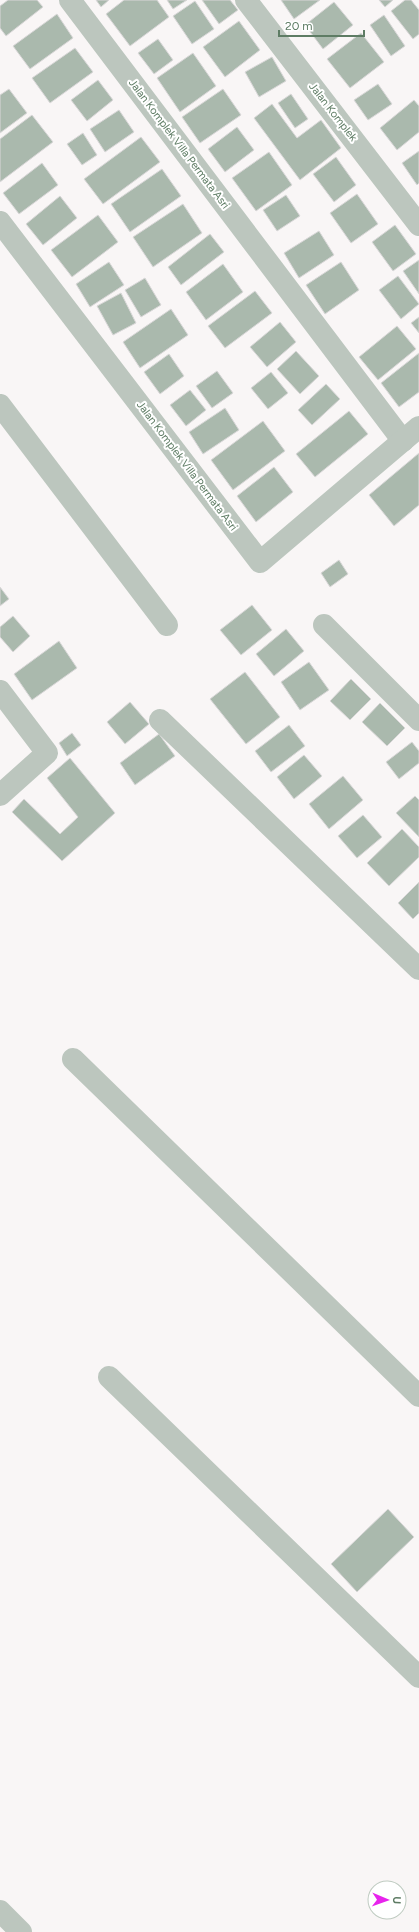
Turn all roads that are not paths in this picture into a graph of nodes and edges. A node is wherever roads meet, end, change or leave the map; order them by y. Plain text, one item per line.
1 (70, 0) edge
2 (246, 0) edge
3 (0, 222) edge
4 (419, 225) edge
5 (0, 405) edge
6 (411, 434) edge
7 (167, 625) dead end
8 (324, 625) dead end
9 (0, 691) edge
10 (160, 720) dead end
11 (419, 720) edge
12 (0, 795) edge
13 (419, 969) edge
14 (73, 1058) dead end
15 (109, 1377) dead end
16 (419, 1396) edge
17 (419, 1677) edge
18 (0, 1911) edge
19 (21, 1932) edge

1 - 6 street, Jalan Komplek Villa Permata Asri
2 - 4 street, Jalan Komplek
3 - 6 street, Jalan Komplek Villa Permata Asri
5 - 7 street
8 - 11 street
9 - 12 street
10 - 13 street
14 - 16 street
15 - 17 street
18 - 19 street

